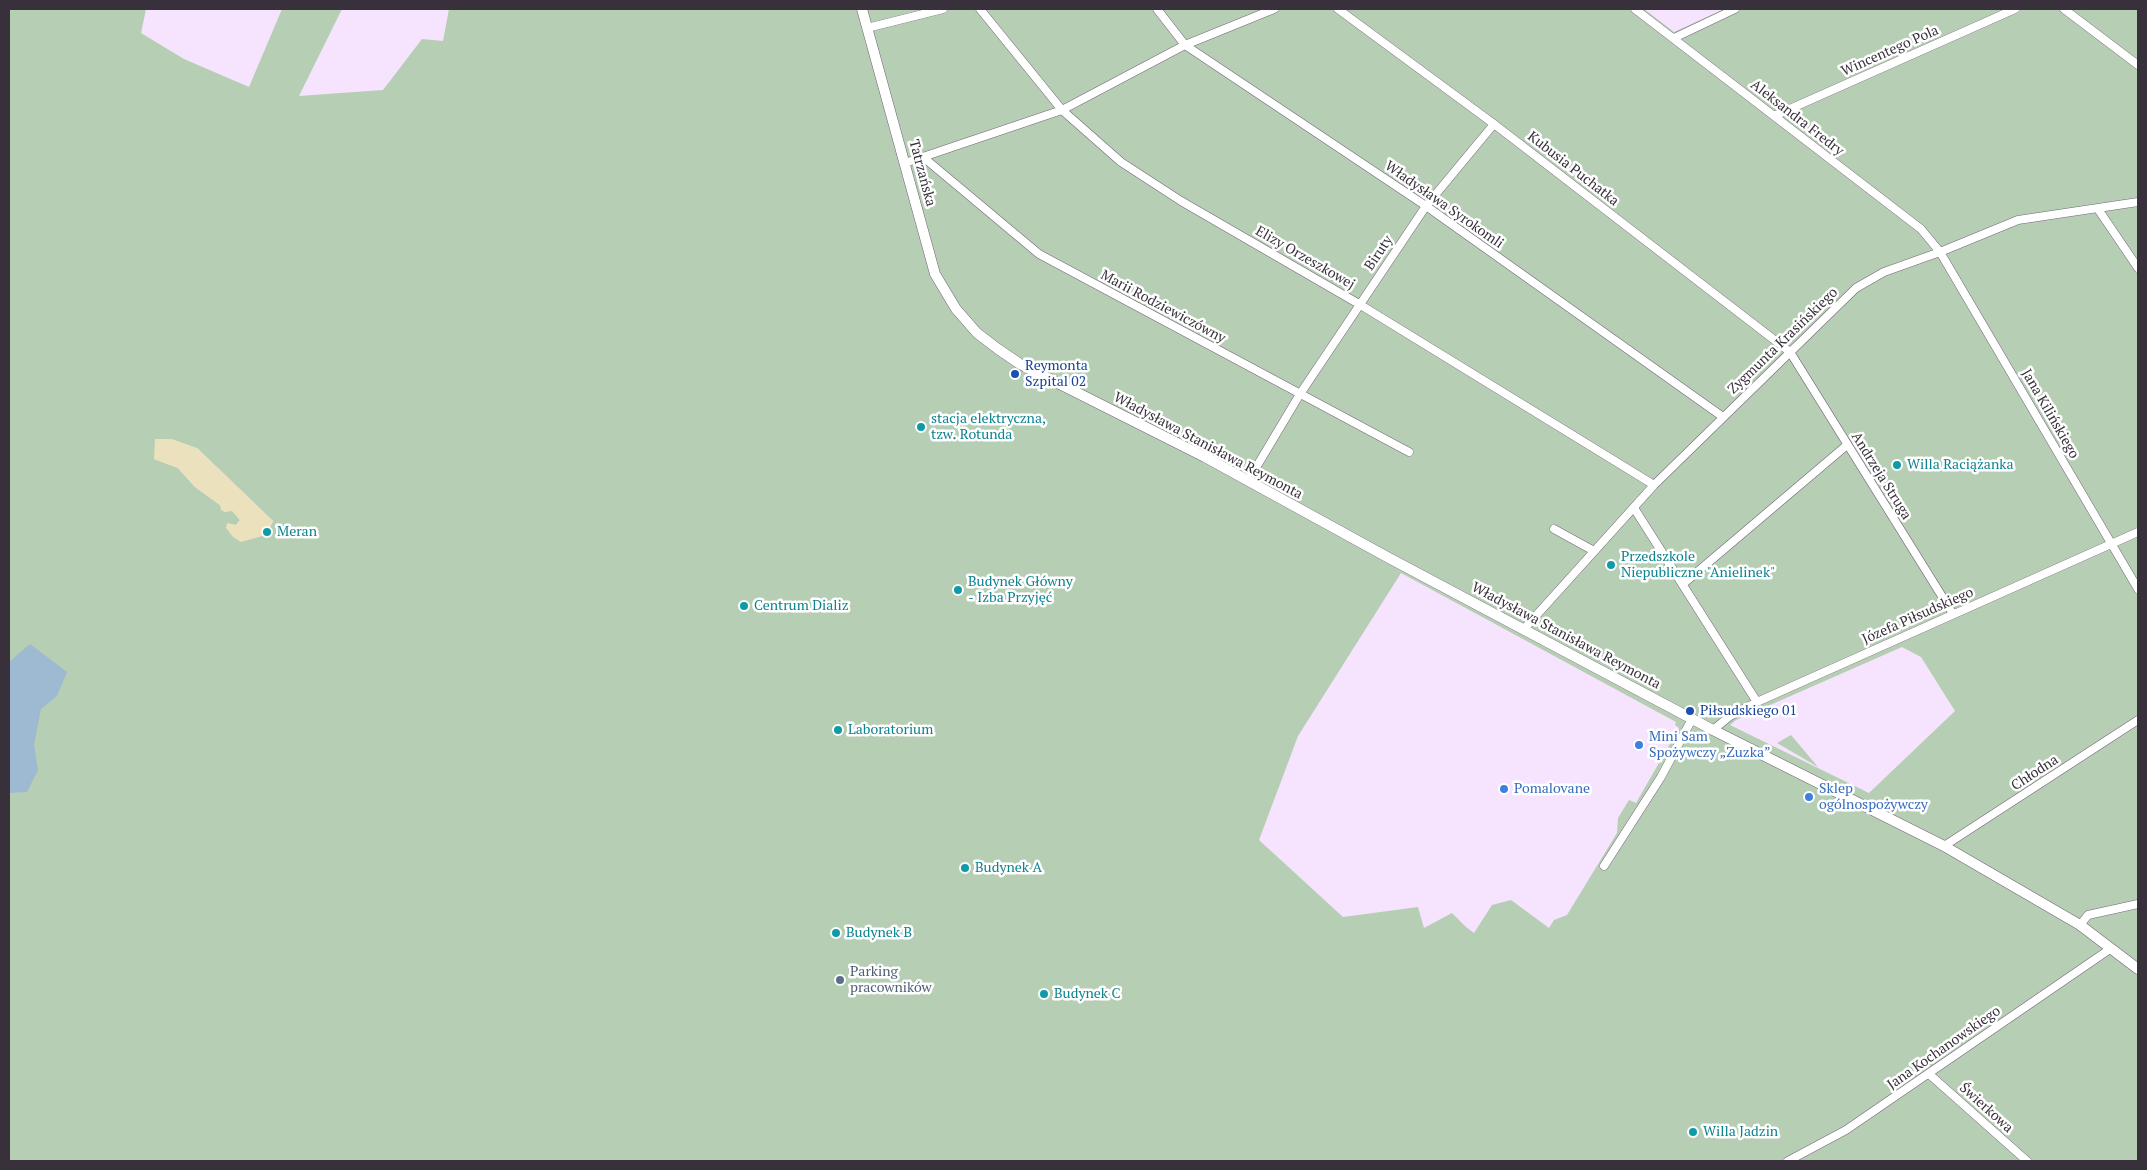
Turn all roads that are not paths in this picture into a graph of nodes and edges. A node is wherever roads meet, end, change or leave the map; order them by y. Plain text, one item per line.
1 (862, 9) edge
2 (943, 9) edge
3 (980, 9) edge
4 (1157, 9) edge
5 (1274, 9) edge
6 (1338, 9) edge
7 (1635, 9) edge
8 (1735, 9) edge
9 (2015, 9) edge
10 (2064, 9) edge
11 (867, 28) junction
12 (1674, 38) junction
13 (1185, 45) junction
14 (2138, 65) edge
15 (1062, 110) junction
16 (1774, 116) junction
17 (1494, 124) junction
18 (923, 157) junction
19 (905, 163) junction
20 (2138, 202) edge
21 (1426, 206) junction
22 (2098, 209) junction
23 (1940, 252) junction
24 (2138, 268) edge
25 (1360, 304) junction
26 (977, 333) joint
27 (1790, 352) junction
28 (1300, 394) junction
29 (1723, 417) junction
30 (1848, 445) junction
31 (1408, 452) dead end
32 (1248, 481) junction
33 (1654, 485) junction
34 (1634, 508) junction
35 (1554, 530) dead end
36 (2138, 532) edge
37 (2111, 544) junction
38 (1594, 551) junction
39 (1684, 584) junction
40 (2138, 590) edge
41 (1953, 614) junction
42 (1524, 629) junction
43 (1757, 702) junction
44 (1692, 719) junction
45 (2138, 720) edge
46 (1713, 730) junction
47 (1944, 846) junction
48 (1604, 866) dead end
49 (2138, 904) edge
50 (2080, 926) junction
51 (2110, 949) junction
52 (2138, 969) edge
53 (1929, 1074) junction
54 (1788, 1161) edge
55 (2027, 1161) edge

1 - 11 street, Tatrzańska
2 - 11 street
3 - 15 street, Elizy Orzeszkowej
4 - 13 street, Władysława Syrokomli
5 - 13 street
6 - 17 street, Kubusia Puchatka
7 - 12 street, Aleksandra Fredry
8 - 12 street
9 - 16 street, Wincentego Pola
10 - 14 street
11 - 19 street, Tatrzańska
12 - 16 street, Aleksandra Fredry
13 - 15 street
13 - 21 street, Władysława Syrokomli
15 - 18 street
15 - 25 street, Elizy Orzeszkowej
16 - 23 street, Aleksandra Fredry
17 - 21 street, Biruty
17 - 27 street, Kubusia Puchatka
18 - 19 street
18 - 28 street, Marii Rodziewiczówny
19 - 26 street, Tatrzańska
20 - 22 street, Zygmunta Krasińskiego
21 - 25 street, Biruty
21 - 29 street, Władysława Syrokomli
22 - 23 street, Zygmunta Krasińskiego
22 - 24 street
23 - 27 street, Zygmunta Krasińskiego
23 - 37 street, Jana Kilińskiego
25 - 28 street, Biruty
25 - 33 street, Elizy Orzeszkowej
26 - 32 street, Władysława Stanisława Reymonta
27 - 29 street, Zygmunta Krasińskiego
27 - 30 street, Andrzeja Struga
28 - 31 street, Marii Rodziewiczówny
28 - 32 street, Biruty
29 - 33 street, Zygmunta Krasińskiego
30 - 39 street
30 - 41 street, Andrzeja Struga
32 - 42 street, Władysława Stanisława Reymonta
33 - 34 street, Zygmunta Krasińskiego
34 - 38 street, Zygmunta Krasińskiego
34 - 39 street
35 - 38 street
36 - 37 street, Józefa Piłsudskiego
37 - 40 street, Jana Kilińskiego
37 - 41 street, Józefa Piłsudskiego
38 - 42 street, Zygmunta Krasińskiego
39 - 43 street
41 - 43 street, Józefa Piłsudskiego
42 - 44 street, Władysława Stanisława Reymonta
43 - 46 street, Józefa Piłsudskiego
44 - 46 street, Władysława Stanisława Reymonta
44 - 48 street
45 - 47 street, Chłodna
46 - 47 street, Władysława Stanisława Reymonta
47 - 50 street, Władysława Stanisława Reymonta
49 - 50 street
50 - 51 street, Władysława Stanisława Reymonta
51 - 52 street, Władysława Stanisława Reymonta
51 - 53 street, Jana Kochanowskiego
53 - 54 street, Jana Kochanowskiego
53 - 55 street, Świerkowa

